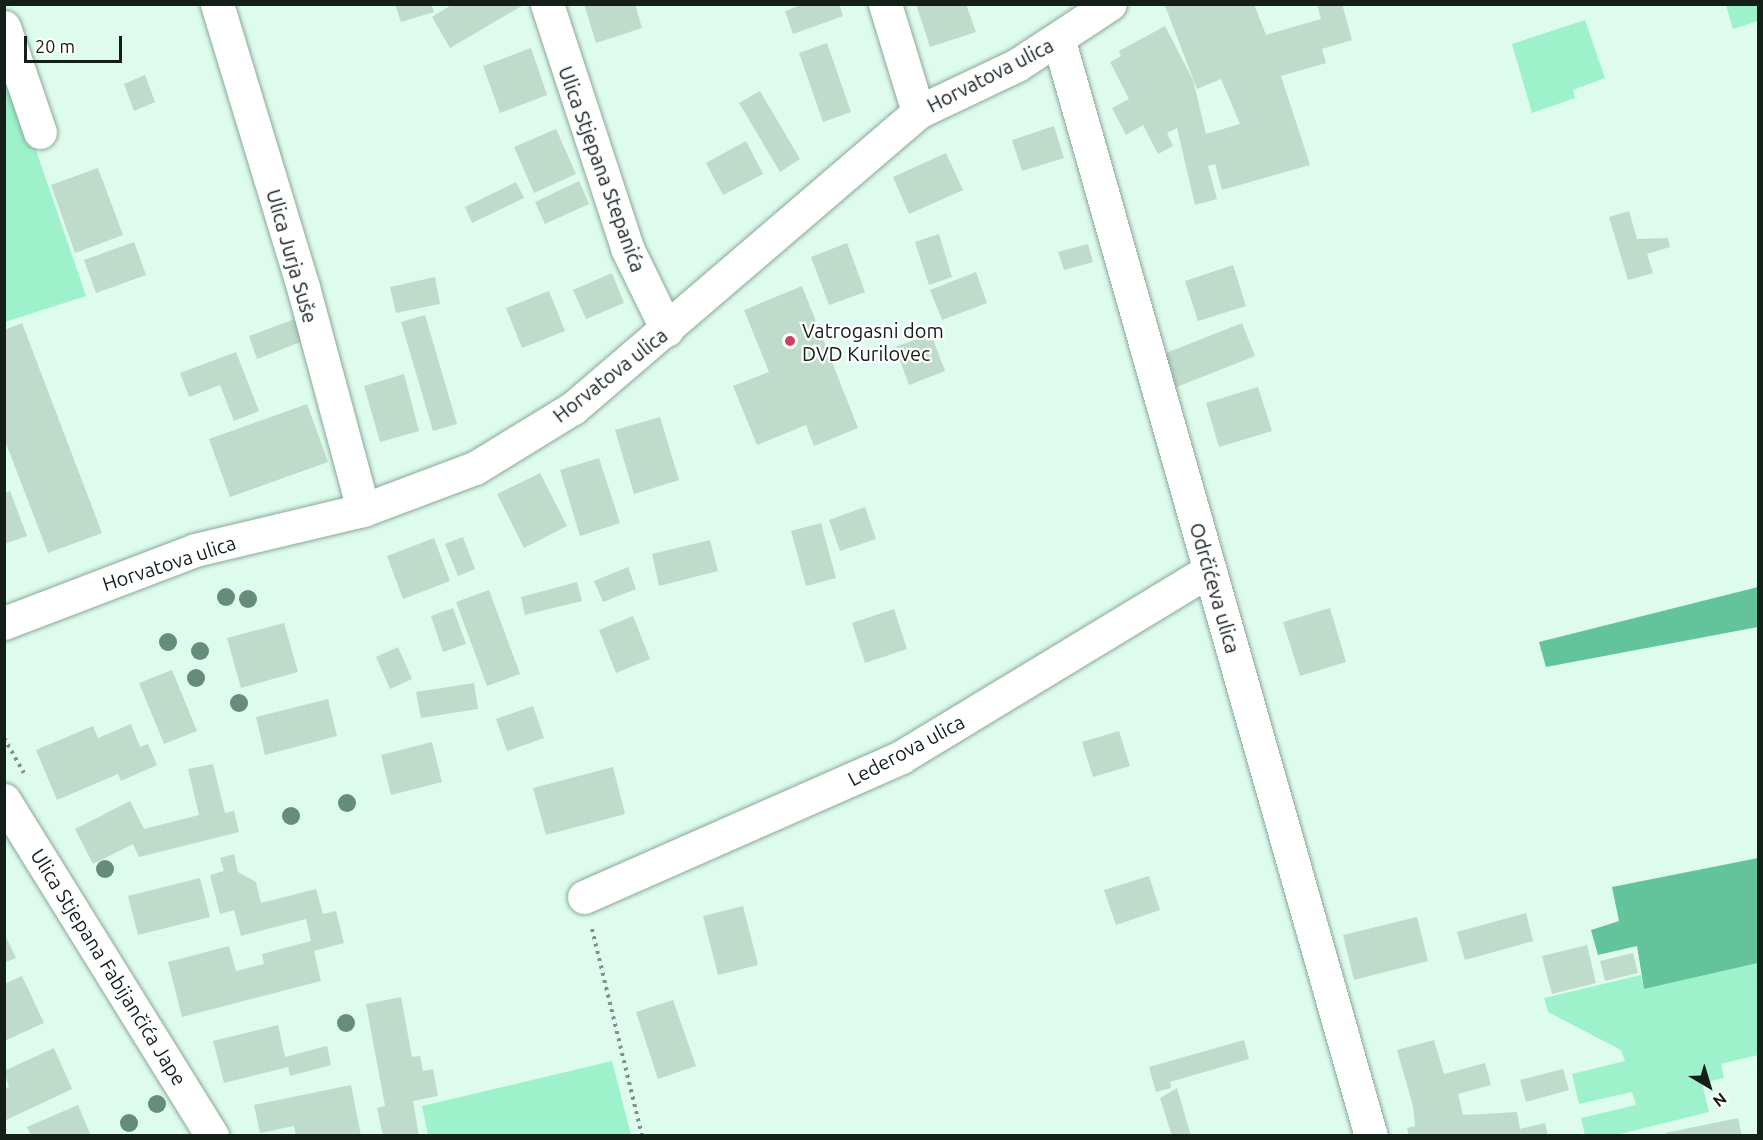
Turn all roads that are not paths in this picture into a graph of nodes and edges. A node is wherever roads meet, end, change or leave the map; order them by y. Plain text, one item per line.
1 (217, 4) edge
2 (547, 4) edge
3 (885, 4) edge
4 (1110, 4) edge
5 (4, 27) edge
6 (1059, 41) junction
7 (918, 112) junction
8 (40, 132) dead end
9 (667, 330) junction
10 (363, 510) junction
11 (1210, 570) junction
12 (4, 623) edge
13 (4, 800) edge
14 (584, 897) road end
15 (212, 1136) edge
16 (1371, 1136) edge

1 - 10 street, Ulica Jurja Suše
2 - 9 street, Ulica Stjepana Stepanića
3 - 7 street
4 - 6 street, Horvatova ulica
5 - 8 street
6 - 7 street, Horvatova ulica
6 - 11 street, Odrčićeva ulica
7 - 9 street, Horvatova ulica
9 - 10 street, Horvatova ulica
10 - 12 street, Horvatova ulica
11 - 14 street, Lederova ulica
11 - 16 street, Odrčićeva ulica
13 - 15 street, Ulica Stjepana Fabijančića Jape

